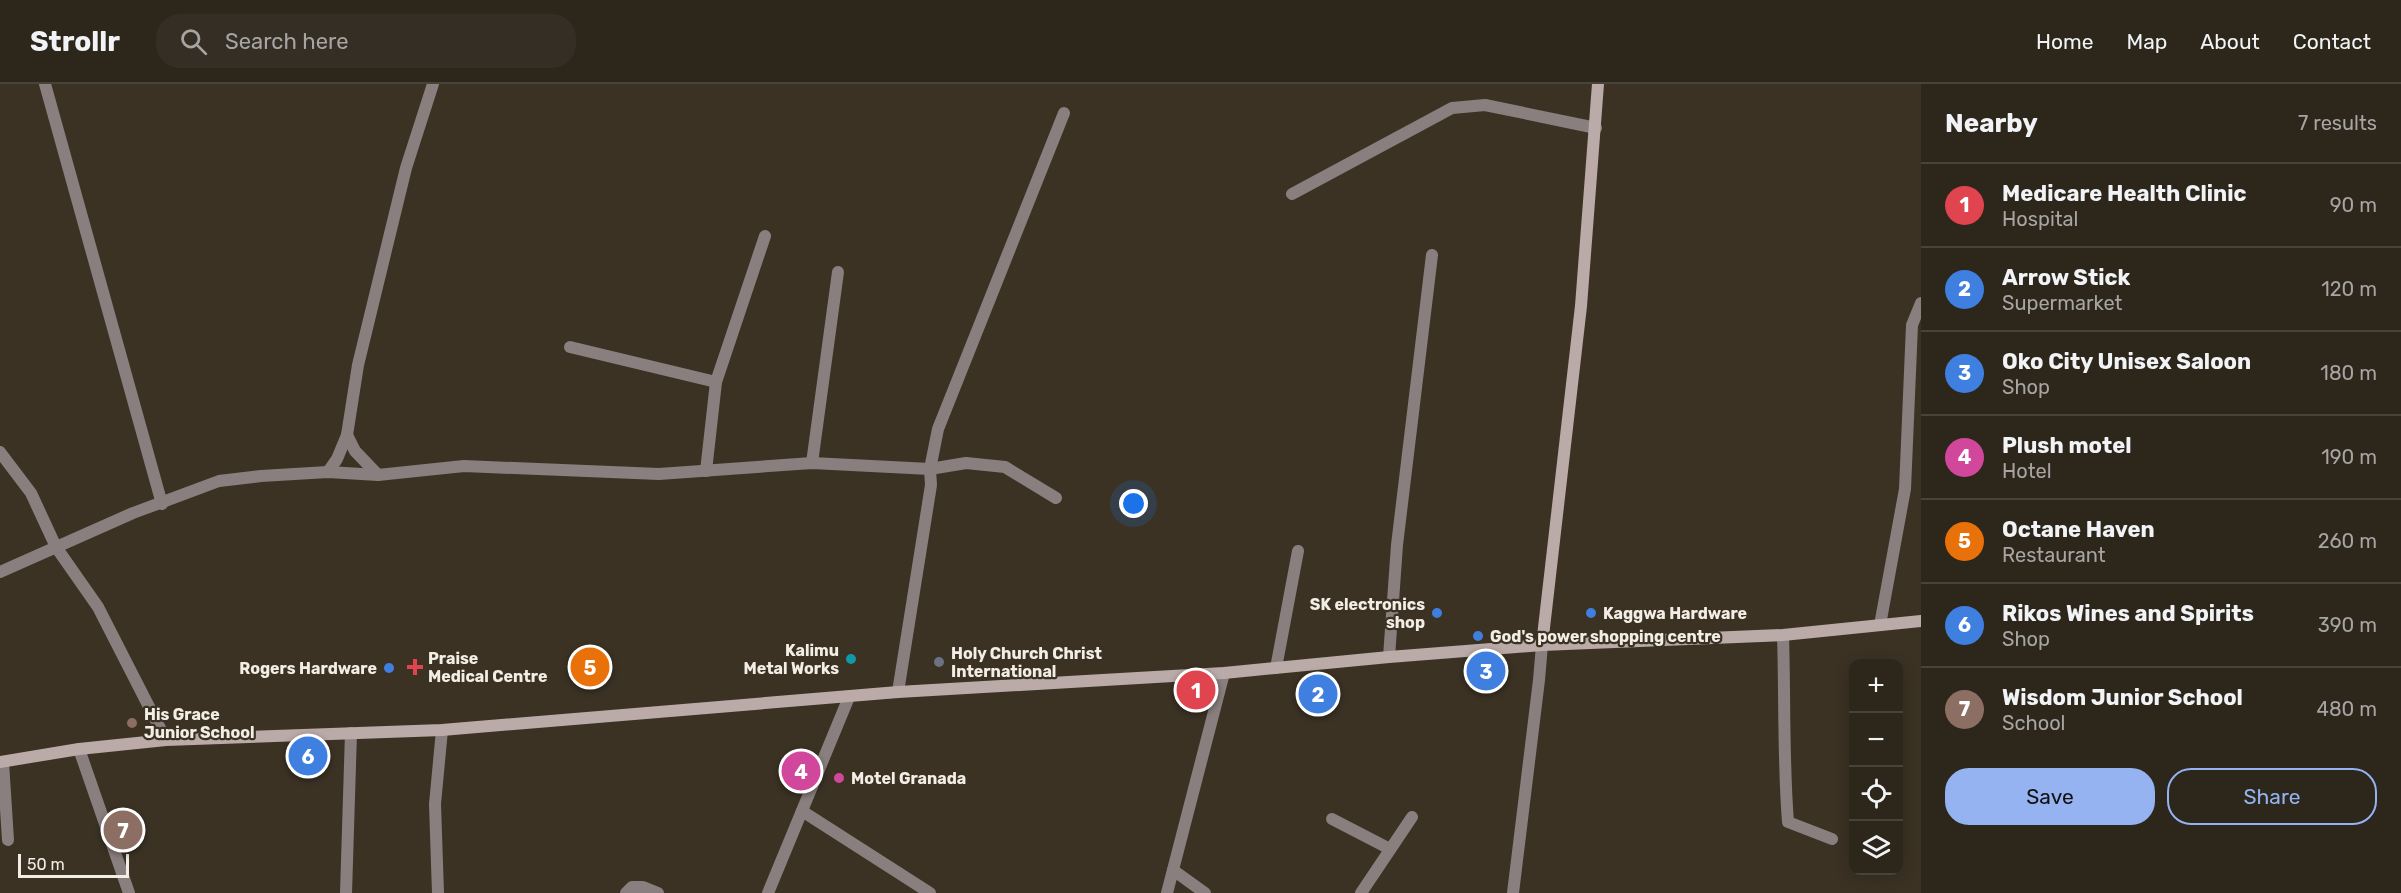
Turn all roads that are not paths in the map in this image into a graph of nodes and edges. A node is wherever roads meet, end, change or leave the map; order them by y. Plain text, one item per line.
1 (45, 84) edge
2 (433, 84) edge
3 (1598, 84) edge
4 (1064, 113) dead end
5 (1596, 128) junction
6 (1292, 194) dead end
7 (765, 236) dead end
8 (1432, 255) dead end
9 (838, 272) dead end
10 (1921, 303) edge
11 (570, 347) dead end
12 (716, 382) junction
13 (347, 435) junction
14 (0, 452) edge
15 (812, 464) junction
16 (930, 469) junction
17 (706, 471) junction
18 (328, 472) junction
19 (378, 475) junction
20 (1056, 498) dead end
21 (162, 504) junction
22 (56, 547) junction
23 (1298, 551) dead end
24 (0, 572) edge
25 (1921, 621) edge
26 (1880, 625) junction
27 (1783, 634) junction
28 (1542, 645) junction
29 (1389, 657) junction
30 (1276, 668) junction
31 (1224, 673) junction
32 (898, 692) junction
33 (849, 697) junction
34 (442, 730) junction
35 (351, 733) junction
36 (166, 740) junction
37 (79, 749) junction
38 (2, 762) edge
39 (802, 811) junction
40 (1412, 817) dead end
41 (1332, 819) dead end
42 (1832, 839) dead end
43 (8, 840) dead end
44 (1390, 849) junction
45 (1173, 870) junction
46 (129, 893) edge
47 (346, 893) edge
48 (438, 893) edge
49 (626, 893) edge
50 (658, 893) edge
51 (768, 893) edge
52 (930, 893) edge
53 (1167, 893) edge
54 (1205, 893) edge
55 (1361, 893) edge
56 (1513, 893) edge

1 - 21 street
2 - 13 street
3 - 5 street
4 - 16 street
5 - 6 street
5 - 28 street
7 - 12 street
8 - 29 street
9 - 15 street
10 - 26 street
11 - 12 street
12 - 17 street
13 - 18 street
13 - 19 street
14 - 22 street
15 - 16 street
15 - 17 street
16 - 20 street
16 - 32 street
17 - 19 street
18 - 19 street
18 - 21 street
21 - 22 street
22 - 24 street
22 - 36 street
23 - 30 street
25 - 26 street
26 - 27 street
27 - 28 street
27 - 42 street
28 - 29 street
28 - 56 street
29 - 30 street
30 - 31 street
31 - 32 street
31 - 45 street
32 - 33 street
33 - 34 street
33 - 39 street
34 - 35 street
34 - 48 street
35 - 36 street
35 - 47 street
36 - 37 street
37 - 38 street
37 - 46 street
38 - 43 street
39 - 51 street
39 - 52 street
40 - 44 street
41 - 44 street
44 - 55 street
45 - 53 street
45 - 54 street
49 - 50 street

